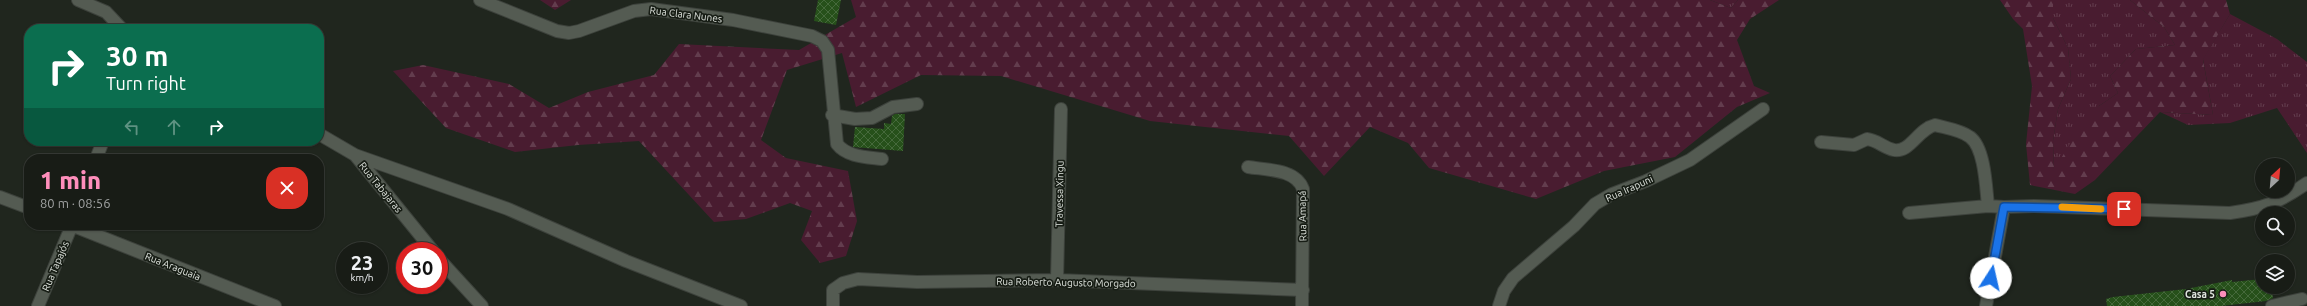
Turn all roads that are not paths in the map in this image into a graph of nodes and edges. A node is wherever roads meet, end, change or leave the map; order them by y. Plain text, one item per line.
1 (78, 0) edge
2 (480, 0) edge
3 (117, 24) edge
4 (918, 104) dead end
5 (1060, 109) dead end
6 (1763, 109) dead end
7 (832, 115) junction
8 (324, 137) edge
9 (1821, 142) dead end
10 (355, 155) junction
11 (882, 159) dead end
12 (1248, 167) dead end
13 (2307, 183) edge
14 (0, 197) edge
15 (24, 206) edge
16 (1988, 206) junction
17 (2004, 207) junction
18 (1909, 213) dead end
19 (70, 230) edge
20 (85, 230) edge
21 (426, 242) edge
22 (448, 269) edge
23 (1057, 280) junction
24 (1303, 290) junction
25 (2302, 298) dead end
26 (38, 306) edge
27 (275, 306) edge
28 (482, 306) edge
29 (741, 306) edge
30 (833, 306) edge
31 (1302, 306) edge
32 (1499, 306) edge
33 (1986, 306) edge
34 (2272, 306) edge

1 - 3 street
2 - 7 street, Rua Clara Nunes
4 - 7 street
5 - 23 street, Travessa Xingu
6 - 32 street, Rua Irapuni
7 - 11 street, Rua Clara Nunes
8 - 10 street, Rua Tabajaras
9 - 16 street
10 - 21 street, Rua Tabajaras
10 - 29 street
12 - 24 street, Rua Amapá
13 - 17 street
14 - 15 street
16 - 17 street
16 - 18 street
17 - 33 street
19 - 26 street, Rua Tapajós
20 - 27 street, Rua Araguaia
22 - 28 street
23 - 24 street, Rua Roberto Augusto Morgado
23 - 30 street, Rua Roberto Augusto Morgado
24 - 31 street, Rua Amapá
25 - 34 street

